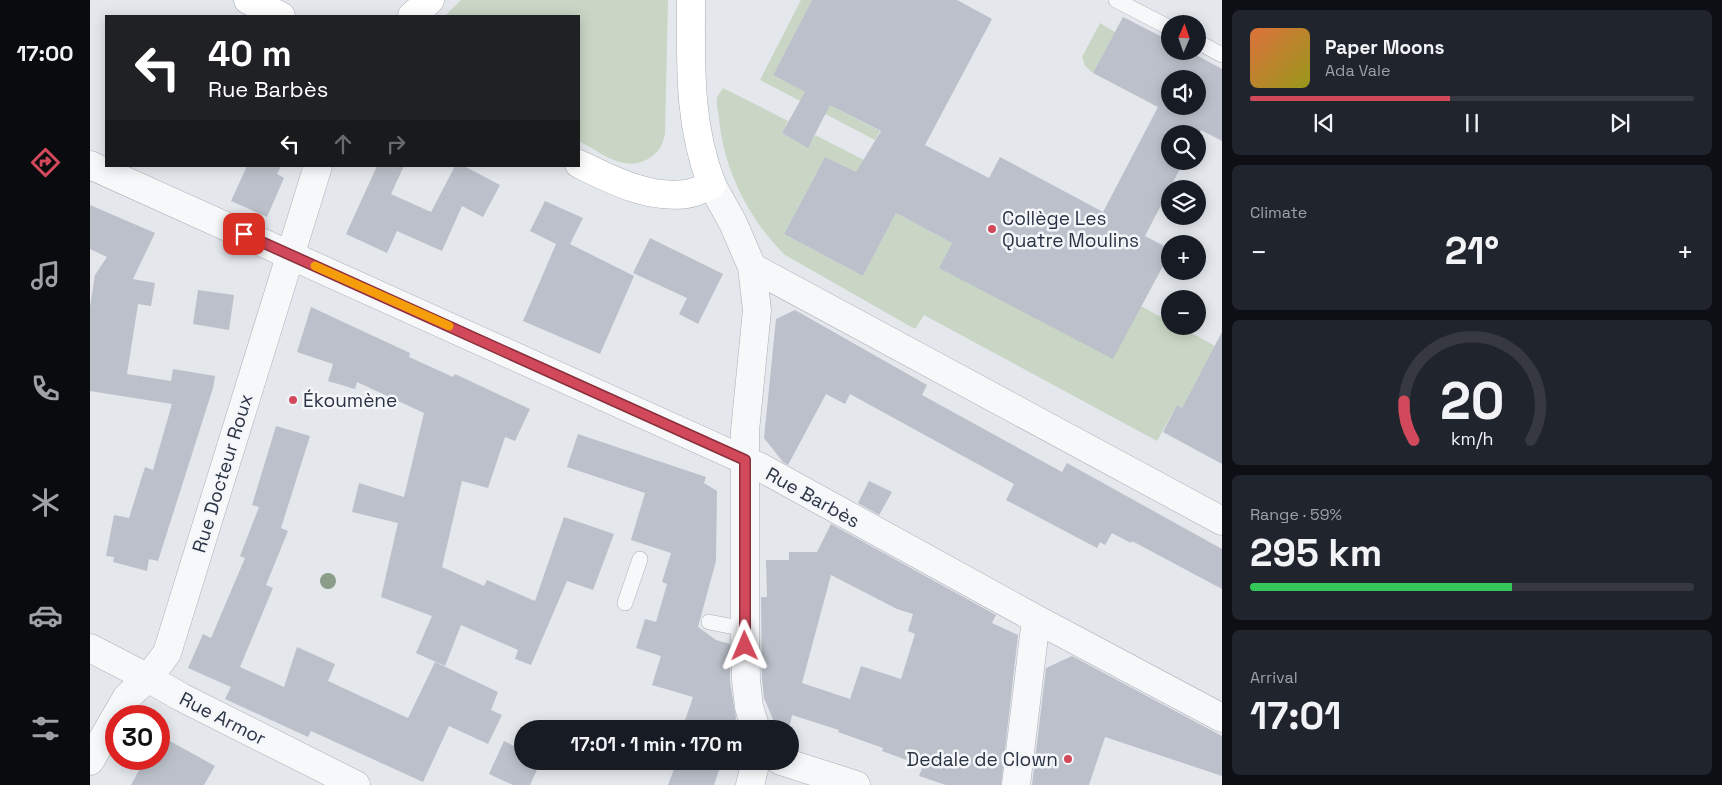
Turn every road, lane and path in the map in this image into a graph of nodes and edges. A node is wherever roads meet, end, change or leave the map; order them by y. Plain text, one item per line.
1 (248, 0) edge
2 (430, 0) edge
3 (691, 0) edge
4 (1116, 0) edge
5 (279, 15) edge
6 (413, 15) edge
7 (1161, 23) edge
8 (1206, 46) edge
9 (1222, 55) edge
10 (580, 164) edge
11 (90, 165) edge
12 (318, 167) edge
13 (712, 185) junction
14 (290, 254) junction
15 (752, 267) junction
16 (745, 460) junction
17 (1222, 521) edge
18 (640, 559) dead end
19 (625, 603) dead end
20 (1036, 619) junction
21 (709, 622) dead end
22 (745, 629) junction
23 (90, 648) edge
24 (148, 678) junction
25 (1222, 718) edge
26 (753, 720) edge
27 (90, 761) edge
28 (799, 767) edge
29 (754, 770) edge
30 (347, 783) edge
31 (750, 785) edge
32 (856, 785) edge
33 (1016, 785) edge

1 - 5 street
2 - 6 street
3 - 13 street
4 - 7 lane
8 - 9 lane
10 - 13 street
11 - 14 street, Rue Barbès
12 - 14 street, Rue Docteur Roux
13 - 15 street
14 - 16 street, Rue Barbès
14 - 24 street, Rue Docteur Roux
15 - 16 street
15 - 17 street
16 - 20 street, Rue Barbès
16 - 22 street
18 - 19 lane
20 - 25 street, Rue Barbès
20 - 33 street
21 - 22 lane
22 - 26 street
23 - 24 street, Rue Armor
24 - 27 street, Rue Docteur Roux
24 - 30 street, Rue Armor
28 - 32 street
29 - 31 street

